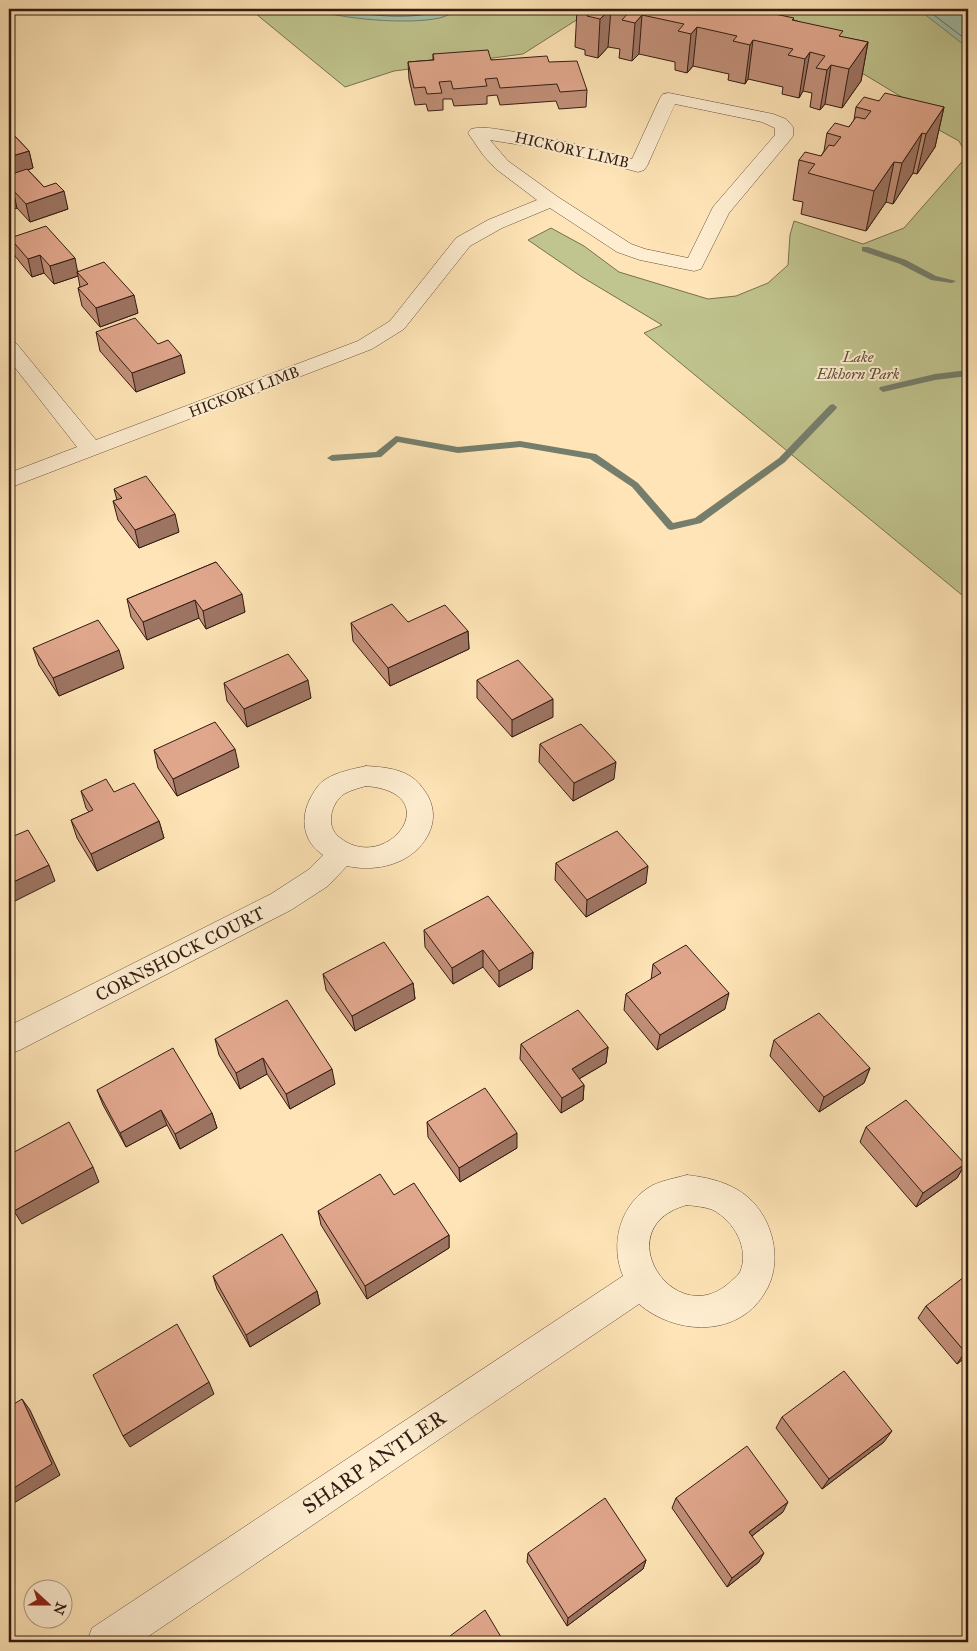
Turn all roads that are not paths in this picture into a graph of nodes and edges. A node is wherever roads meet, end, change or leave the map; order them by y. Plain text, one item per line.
1 (551, 201) junction
2 (9, 347) edge
3 (91, 450) junction
4 (9, 481) edge
5 (342, 853) dead end
6 (9, 1041) edge
7 (644, 1282) dead end
8 (106, 1642) edge

1 - 1 street, HICKORY LIMB
1 - 3 street, HICKORY LIMB
2 - 3 street
3 - 4 street, HICKORY LIMB
5 - 6 street, CORNSHOCK COURT
7 - 8 street, SHARP ANTLER

